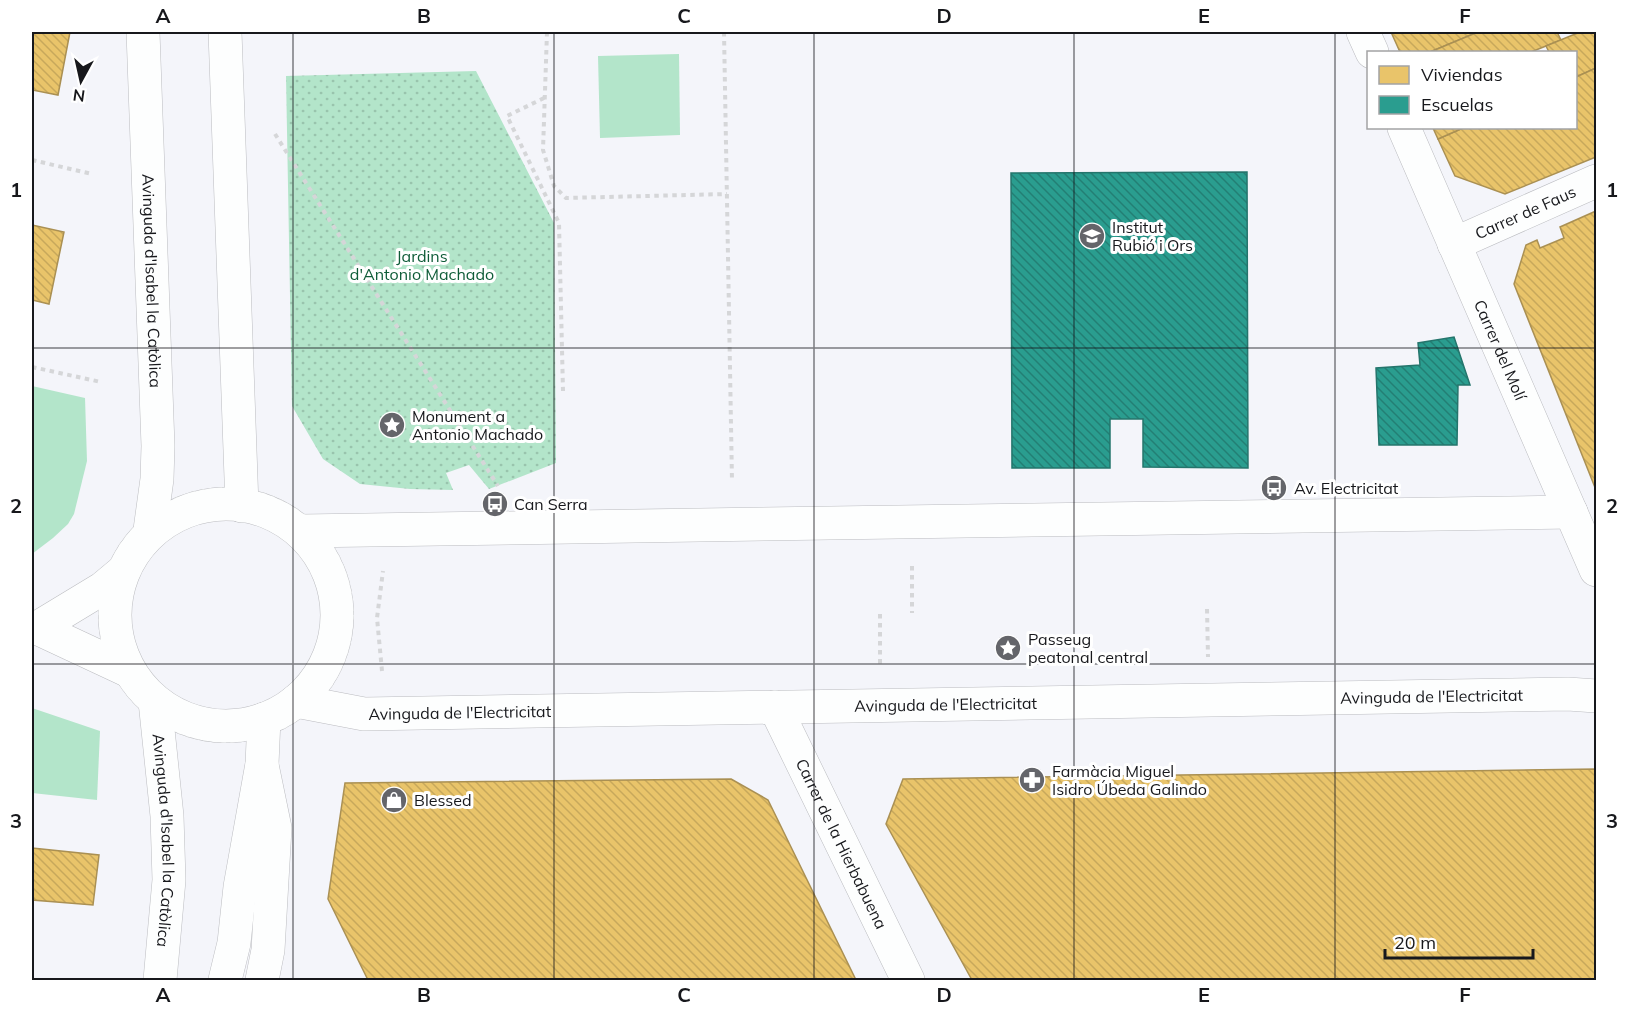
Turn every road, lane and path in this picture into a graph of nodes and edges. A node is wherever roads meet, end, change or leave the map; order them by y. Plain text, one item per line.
1 (143, 32) edge
2 (225, 32) edge
3 (547, 32) edge
4 (724, 32) edge
5 (1363, 32) edge
6 (1372, 51) edge
7 (545, 98) junction
8 (1404, 129) edge
9 (275, 134) dead end
10 (32, 160) edge
11 (92, 174) dead end
12 (1596, 182) edge
13 (727, 194) junction
14 (1454, 244) junction
15 (32, 366) edge
16 (101, 382) dead end
17 (563, 392) dead end
18 (732, 482) dead end
19 (498, 487) dead end
20 (241, 498) junction
21 (1571, 512) junction
22 (151, 521) junction
23 (309, 531) junction
24 (385, 561) dead end
25 (912, 566) dead end
26 (1596, 570) edge
27 (112, 581) junction
28 (1207, 609) dead end
29 (912, 613) dead end
30 (880, 614) dead end
31 (34, 628) edge
32 (119, 667) junction
33 (1209, 667) dead end
34 (382, 672) dead end
35 (881, 673) dead end
36 (1596, 696) edge
37 (305, 703) junction
38 (775, 707) junction
39 (155, 710) junction
40 (263, 739) junction
41 (160, 981) edge
42 (225, 981) edge
43 (262, 981) edge
44 (908, 981) edge

1 - 22 street, Avinguda d'Isabel la Catòlica
2 - 20 street
3 - 7 path
4 - 13 path
5 - 6 street
7 - 13 path
7 - 17 path
8 - 14 street, Carrer del Molí
9 - 19 path
10 - 11 path
12 - 14 street, Carrer de Faus
13 - 18 path
14 - 21 street, Carrer del Molí
15 - 16 path
20 - 22 street
20 - 22 path
20 - 23 street
20 - 23 path
21 - 23 street
21 - 26 street, Carrer del Molí
22 - 27 street
22 - 27 path
23 - 37 street
23 - 37 path
24 - 34 path
25 - 29 path
27 - 31 street
27 - 32 street
27 - 32 path
28 - 33 path
30 - 35 path, Avinguda de l'Electricitat
31 - 32 street
32 - 39 street
32 - 39 path
36 - 38 street, Avinguda de l'Electricitat
37 - 38 street, Avinguda de l'Electricitat
37 - 40 street
37 - 40 path
38 - 44 street, Carrer de la Hierbabuena
39 - 40 street
39 - 40 path
39 - 41 street, Avinguda d'Isabel la Catòlica
40 - 42 street
40 - 43 street

